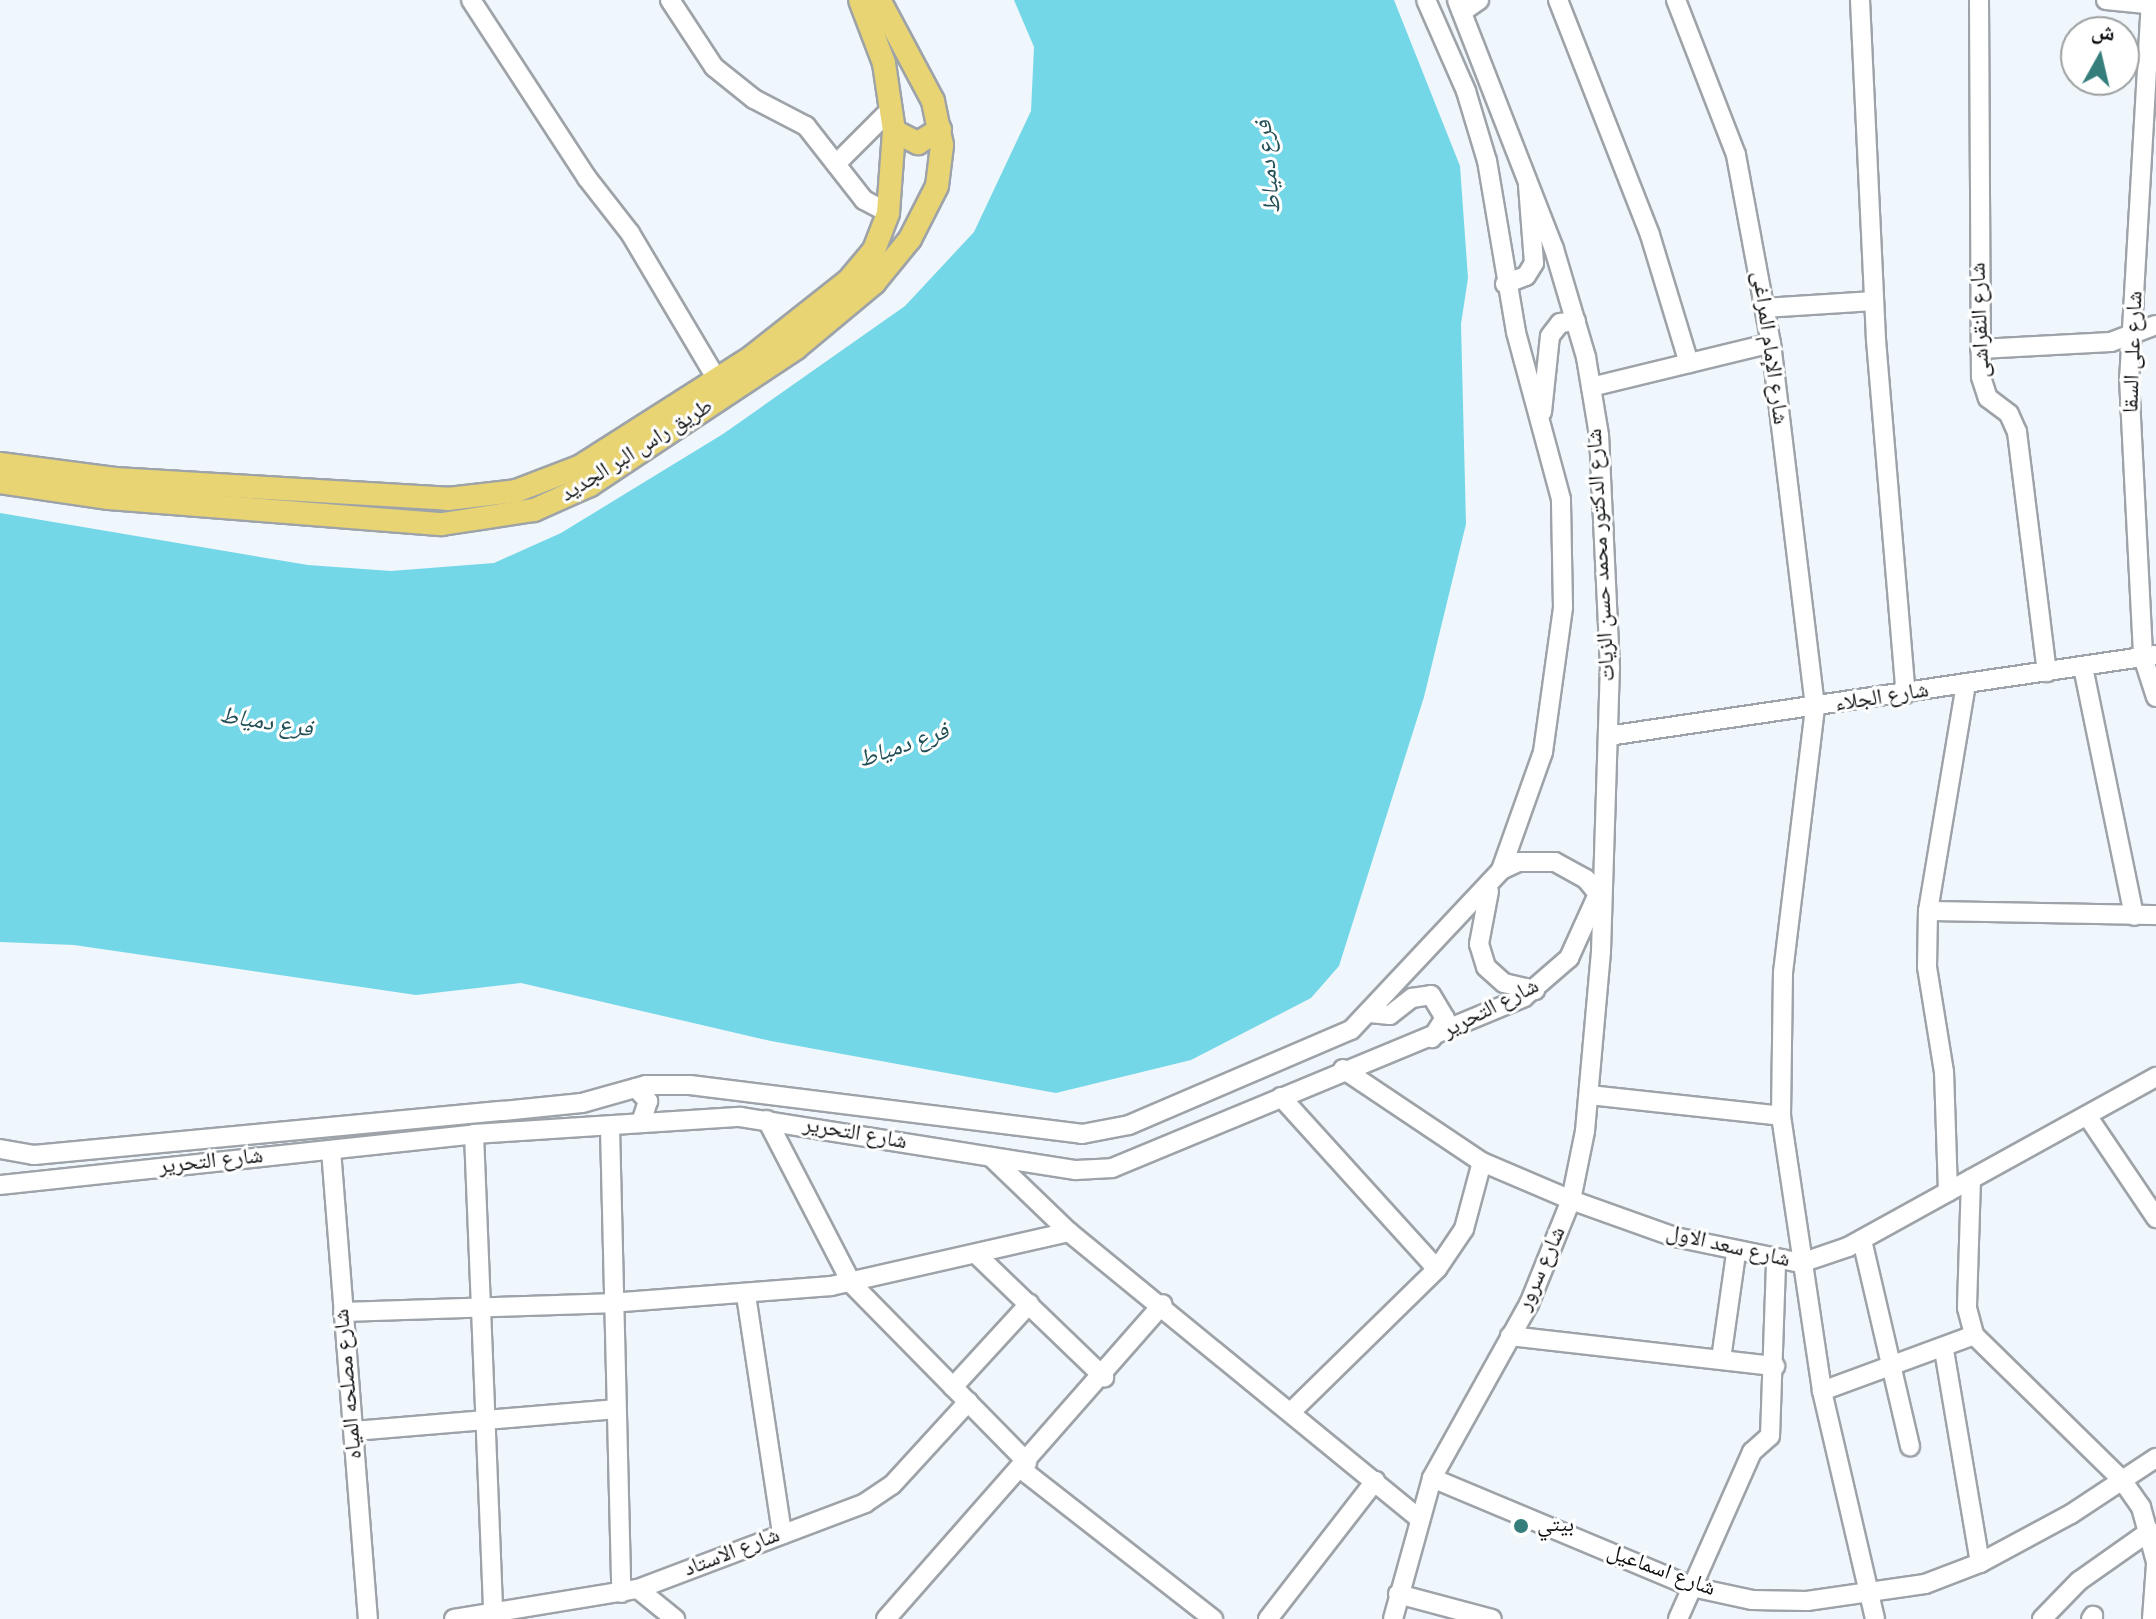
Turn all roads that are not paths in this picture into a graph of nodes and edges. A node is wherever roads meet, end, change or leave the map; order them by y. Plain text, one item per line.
1 (471, 0) edge
2 (670, 0) edge
3 (860, 0) edge
4 (879, 0) edge
5 (1426, 0) edge
6 (1479, 0) edge
7 (1558, 0) edge
8 (1676, 0) edge
9 (1860, 0) edge
10 (1979, 0) edge
11 (2106, 0) edge
12 (2153, 3) edge
13 (1460, 6) edge
14 (892, 108) junction
15 (940, 129) junction
16 (894, 131) junction
17 (836, 164) junction
18 (1529, 177) junction
19 (888, 213) junction
20 (920, 223) junction
21 (1505, 284) junction
22 (1873, 301) junction
23 (1765, 308) junction
24 (1576, 321) junction
25 (2156, 325) edge
26 (2131, 338) junction
27 (1771, 343) junction
28 (1980, 349) junction
29 (1689, 363) junction
30 (718, 381) junction
31 (1591, 387) junction
32 (1541, 414) junction
33 (0, 464) edge
34 (0, 482) edge
35 (192, 493) junction
36 (2150, 656) edge
37 (2083, 667) junction
38 (2047, 672) junction
39 (1966, 685) junction
40 (1906, 694) junction
41 (2156, 697) edge
42 (1815, 708) junction
43 (1608, 736) junction
44 (1496, 877) junction
45 (1598, 894) junction
46 (1928, 911) junction
47 (2156, 915) edge
48 (2134, 916) junction
49 (1535, 990) junction
50 (1370, 1013) junction
51 (1431, 1040) junction
52 (1343, 1069) junction
53 (2156, 1077) edge
54 (702, 1087) junction
55 (636, 1088) junction
56 (1589, 1095) junction
57 (1281, 1097) junction
58 (1781, 1116) junction
59 (2088, 1117) junction
60 (704, 1118) junction
61 (767, 1120) junction
62 (641, 1123) junction
63 (610, 1128) junction
64 (474, 1134) junction
65 (0, 1149) edge
66 (331, 1150) junction
67 (991, 1157) junction
68 (1482, 1162) junction
69 (0, 1176) edge
70 (1971, 1179) junction
71 (22, 1182) junction
72 (0, 1185) edge
73 (1948, 1192) junction
74 (1571, 1200) junction
75 (2156, 1218) edge
76 (1069, 1232) junction
77 (1862, 1240) junction
78 (1736, 1253) junction
79 (976, 1254) junction
80 (1776, 1262) junction
81 (1801, 1263) junction
82 (1437, 1269) junction
83 (852, 1284) junction
84 (746, 1295) junction
85 (610, 1303) junction
86 (1029, 1304) junction
87 (1163, 1304) junction
88 (483, 1308) junction
89 (343, 1312) junction
90 (1974, 1335) junction
91 (1510, 1336) junction
92 (1944, 1350) junction
93 (1721, 1359) junction
94 (1775, 1366) junction
95 (1891, 1369) junction
96 (1104, 1377) junction
97 (953, 1387) junction
98 (1822, 1391) junction
99 (968, 1402) junction
100 (614, 1409) junction
101 (1293, 1410) junction
102 (487, 1421) junction
103 (354, 1431) junction
104 (1910, 1446) dead end
105 (2156, 1458) edge
106 (1024, 1466) junction
107 (1432, 1478) junction
108 (2122, 1480) junction
109 (1375, 1481) junction
110 (1418, 1518) junction
111 (2150, 1531) junction
112 (782, 1534) junction
113 (1980, 1563) junction
114 (2156, 1563) edge
115 (1692, 1587) junction
116 (630, 1591) junction
117 (1398, 1594) junction
118 (1865, 1596) junction
119 (493, 1613) junction
120 (368, 1619) edge
121 (454, 1619) edge
122 (675, 1619) edge
123 (886, 1619) edge
124 (1213, 1619) edge
125 (1268, 1619) edge
126 (1393, 1619) edge
127 (1492, 1619) edge
128 (1678, 1619) edge
129 (1875, 1619) edge
130 (2042, 1619) edge
131 (2152, 1619) edge

1 - 30 street
2 - 17 street
3 - 14 main road, طريق راس البر الجديد
4 - 15 main road, طريق راس البر الجديد
5 - 21 street, شارع الدكتور محمد حسن الزيات
6 - 13 street
7 - 29 street
8 - 23 street, شارع الإمام المراغى
9 - 22 street
10 - 28 street, شارع النقراشى
11 - 12 street
12 - 26 street, شارع على السقا
13 - 18 street, شارع الدكتور محمد حسن الزيات
14 - 16 main road, طريق راس البر الجديد
14 - 17 street
15 - 16 main road
15 - 20 main road, طريق راس البر الجديد
16 - 19 main road, طريق راس البر الجديد
17 - 19 street
18 - 21 street
18 - 24 street, شارع الدكتور محمد حسن الزيات
19 - 20 main road
19 - 30 main road, طريق راس البر الجديد
20 - 35 main road, طريق راس البر الجديد
21 - 32 street, شارع الدكتور محمد حسن الزيات
22 - 23 street
22 - 40 street
23 - 27 street, شارع الإمام المراغى
24 - 31 street, شارع الدكتور محمد حسن الزيات
24 - 32 street
25 - 26 street
26 - 28 street
26 - 36 street, شارع على السقا
27 - 29 street
27 - 42 street, شارع الإمام المراغى
28 - 38 street, شارع النقراشى
29 - 31 street
30 - 35 main road, طريق راس البر الجديد
31 - 43 street, شارع الدكتور محمد حسن الزيات
32 - 44 street, شارع الدكتور محمد حسن الزيات
33 - 35 main road, طريق راس البر الجديد
34 - 35 main road, طريق راس البر الجديد
36 - 37 street, شارع الجلاء
36 - 41 street, شارع على السقا
37 - 38 street, شارع الجلاء
37 - 48 street
38 - 39 street, شارع الجلاء
39 - 40 street, شارع الجلاء
39 - 46 street
40 - 42 street, شارع الجلاء
42 - 43 street, شارع الجلاء
42 - 58 street, شارع الإمام المراغى
43 - 45 street, شارع الدكتور محمد حسن الزيات
44 - 45 street
44 - 49 street
44 - 50 street, شارع التحرير
45 - 49 street, شارع التحرير
45 - 56 street, شارع سرور
46 - 48 street
46 - 73 street
47 - 48 street
49 - 51 street, شارع التحرير
50 - 51 street
50 - 54 street, شارع التحرير
51 - 52 street, شارع التحرير
52 - 57 street, شارع التحرير
52 - 68 street, شارع سعد الاول
53 - 59 street, شارع سعد الاول
54 - 55 street, شارع التحرير
54 - 60 street
55 - 62 street
55 - 65 street, شارع التحرير
56 - 58 street
56 - 74 street, شارع سرور
57 - 67 street, شارع التحرير
57 - 82 street
58 - 81 street, شارع الإمام المراغى
59 - 70 street, شارع سعد الاول
59 - 75 street
60 - 61 street, شارع التحرير
60 - 62 street, شارع التحرير
61 - 67 street, شارع التحرير
61 - 83 street
62 - 63 street, شارع التحرير
63 - 64 street, شارع التحرير
63 - 85 street
64 - 66 street, شارع التحرير
64 - 88 street
66 - 71 street, شارع التحرير
66 - 89 street, شارع مصلحه المياه
67 - 76 street
68 - 74 street, شارع سعد الاول
68 - 82 street
69 - 71 street, شارع التحرير
70 - 73 street, شارع سعد الاول
70 - 90 street
71 - 72 street, شارع التحرير
73 - 77 street, شارع سعد الاول
74 - 78 street, شارع سعد الاول
74 - 91 street, شارع سرور
76 - 79 street
76 - 87 street
77 - 81 street, شارع سعد الاول
77 - 95 street
78 - 80 street, شارع سعد الاول
78 - 93 street
79 - 83 street
79 - 86 street
80 - 81 street, شارع سعد الاول
80 - 94 street
81 - 98 street, شارع الإمام المراغى
82 - 101 street
83 - 84 street
83 - 97 street
84 - 85 street
84 - 112 street
85 - 88 street
85 - 100 street
86 - 96 street
86 - 97 street
87 - 96 street
87 - 101 street
88 - 89 street
88 - 102 street
89 - 103 street, شارع مصلحه المياه
90 - 92 street
90 - 108 street
91 - 93 street
91 - 107 street, شارع سرور
92 - 95 street
92 - 113 street
93 - 94 street
94 - 115 street
95 - 98 street
95 - 104 street
96 - 106 street
97 - 99 street
98 - 118 street, شارع الإمام المراغى
99 - 106 street
99 - 112 street, شارع الاستاد
100 - 102 street
100 - 116 street
101 - 109 street
102 - 103 street
102 - 119 street
103 - 120 street, شارع مصلحه المياه
105 - 108 street, شارع اسماعيل
106 - 123 street
106 - 124 street
107 - 110 street, شارع سرور
107 - 115 street, شارع اسماعيل
108 - 111 street
108 - 113 street, شارع اسماعيل
109 - 110 street
109 - 125 street
110 - 117 street, شارع سرور
111 - 114 street
111 - 130 street
112 - 116 street, شارع الاستاد
113 - 118 street, شارع اسماعيل
114 - 131 street
115 - 118 street, شارع اسماعيل
115 - 128 street
116 - 119 street, شارع الاستاد
116 - 122 street
117 - 126 street, شارع سرور
117 - 127 street
118 - 129 street, شارع الإمام المراغى
119 - 121 street, شارع الاستاد

